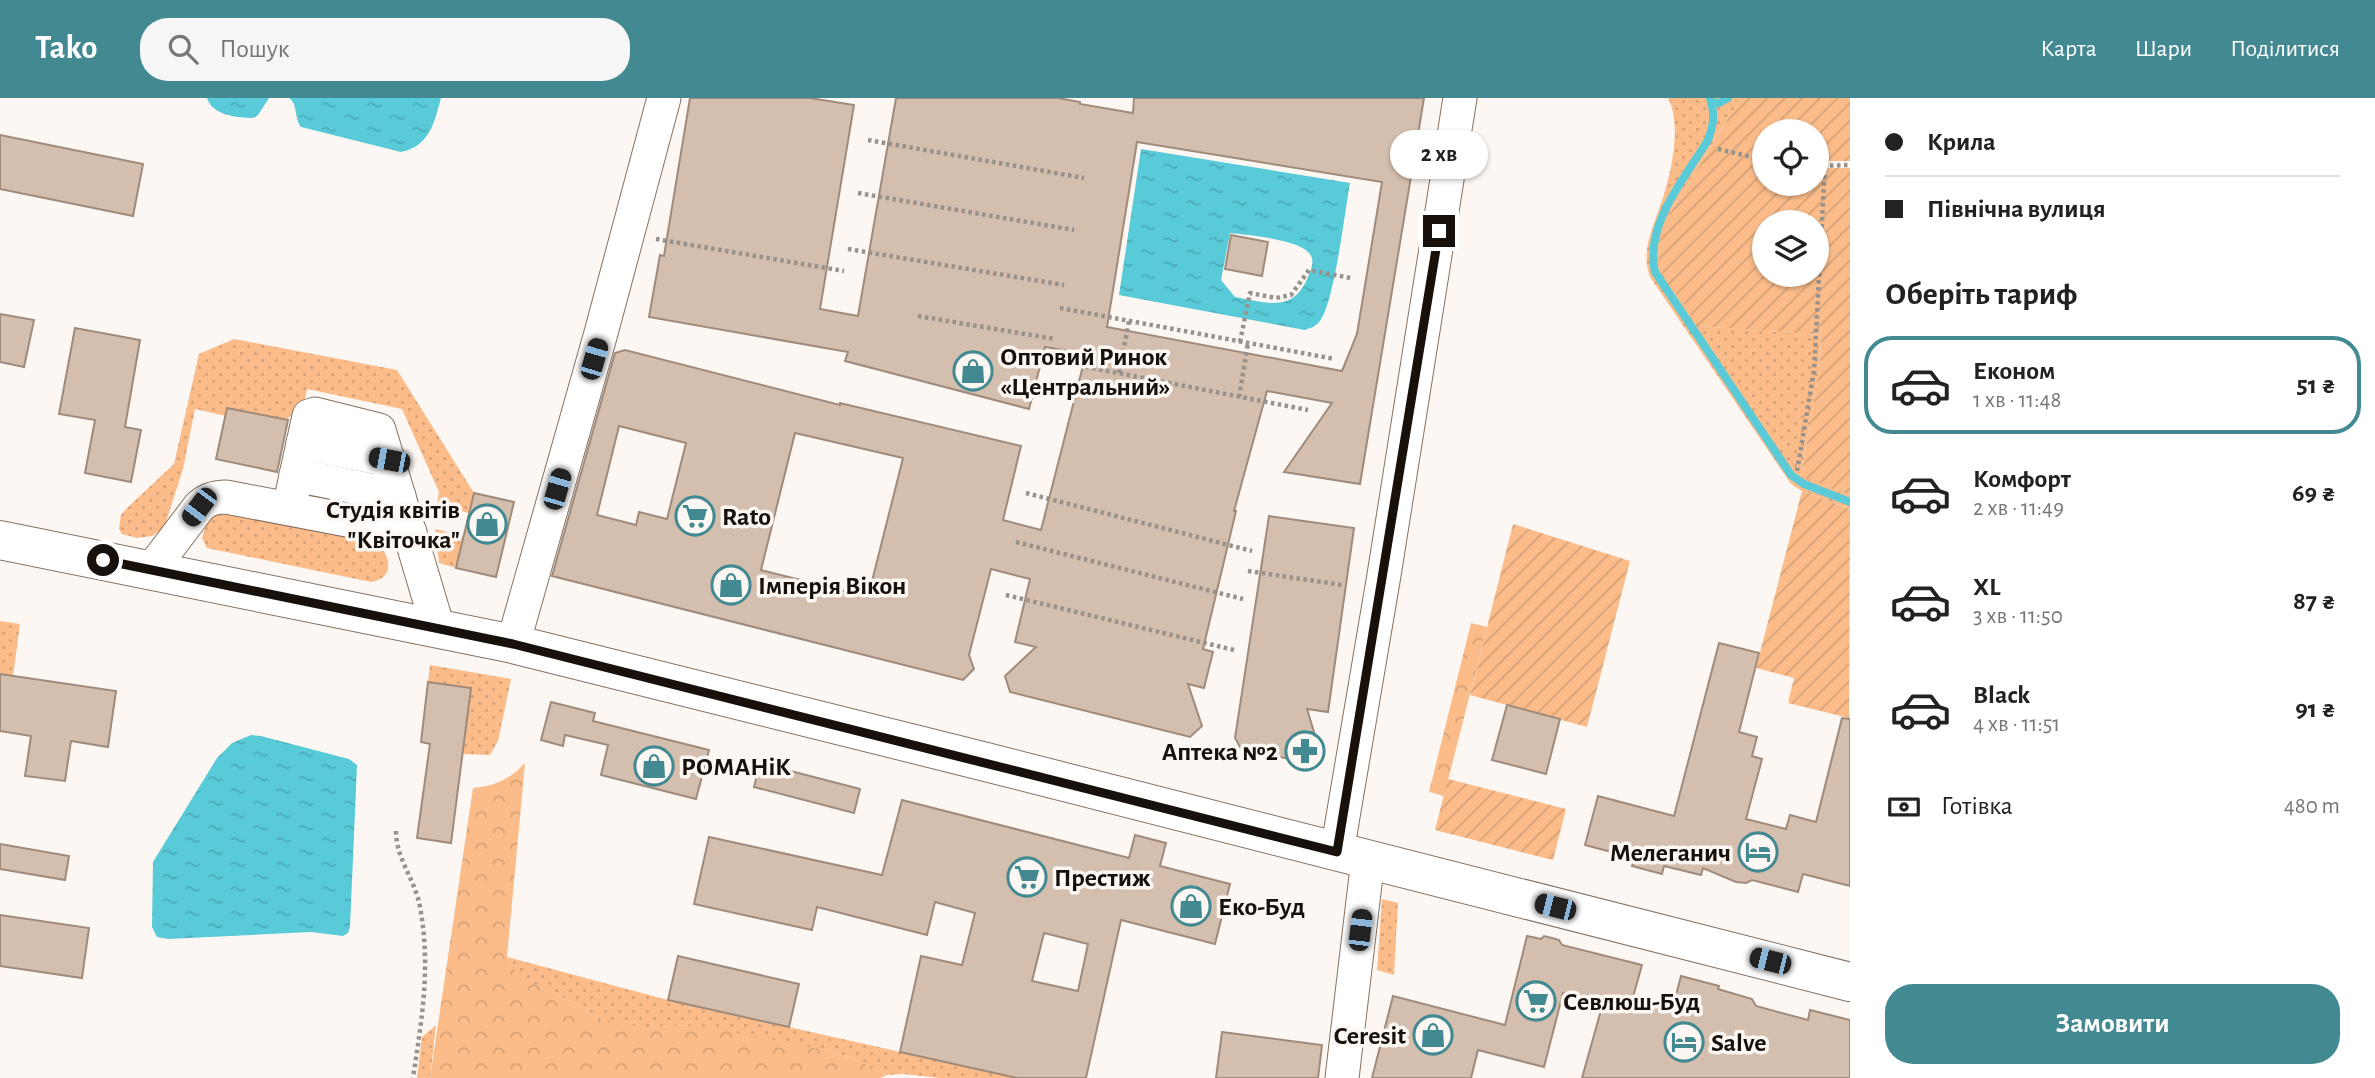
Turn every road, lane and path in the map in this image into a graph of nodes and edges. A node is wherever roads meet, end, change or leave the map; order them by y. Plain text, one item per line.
1 (664, 98) edge
2 (1460, 98) edge
3 (868, 140) dead end
4 (1718, 149) dead end
5 (1752, 157) edge
6 (1829, 165) edge
7 (1850, 165) edge
8 (1084, 178) dead end
9 (858, 193) dead end
10 (1823, 196) edge
11 (1074, 230) dead end
12 (627, 234) junction
13 (848, 249) dead end
14 (844, 271) dead end
15 (1352, 278) dead end
16 (1064, 285) dead end
17 (1060, 308) dead end
18 (918, 316) dead end
19 (1129, 321) junction
20 (1055, 339) dead end
21 (1240, 342) junction
22 (1248, 343) junction
23 (1335, 359) dead end
24 (1051, 360) dead end
25 (1119, 373) junction
26 (1239, 397) junction
27 (1308, 410) dead end
28 (1797, 471) dead end
29 (296, 475) junction
30 (1026, 493) dead end
31 (400, 496) junction
32 (289, 508) junction
33 (410, 532) junction
34 (0, 540) edge
35 (1016, 542) dead end
36 (1252, 551) dead end
37 (152, 569) junction
38 (1248, 571) dead end
39 (1342, 585) dead end
40 (1006, 595) dead end
41 (1243, 598) dead end
42 (438, 628) junction
43 (513, 644) junction
44 (1234, 650) dead end
45 (396, 831) dead end
46 (1352, 855) junction
47 (1850, 982) edge
48 (414, 1078) edge
49 (1342, 1078) edge

1 - 12 street
2 - 46 street
3 - 8 path
4 - 5 path
6 - 7 path
9 - 11 path
10 - 28 path
12 - 14 path
12 - 43 street
13 - 16 path
15 - 21 path
17 - 19 path
18 - 20 path
19 - 21 path
19 - 25 path
21 - 22 path
22 - 23 path
22 - 26 path
24 - 25 path
25 - 26 path
26 - 27 path
29 - 31 street
29 - 31 street
29 - 32 street
30 - 36 path
31 - 33 street
32 - 33 street
32 - 37 street
33 - 42 street
34 - 37 main road
35 - 41 path
37 - 42 main road
38 - 39 path
40 - 44 path
42 - 43 main road
43 - 46 main road
45 - 48 path
46 - 47 main road
46 - 49 street

